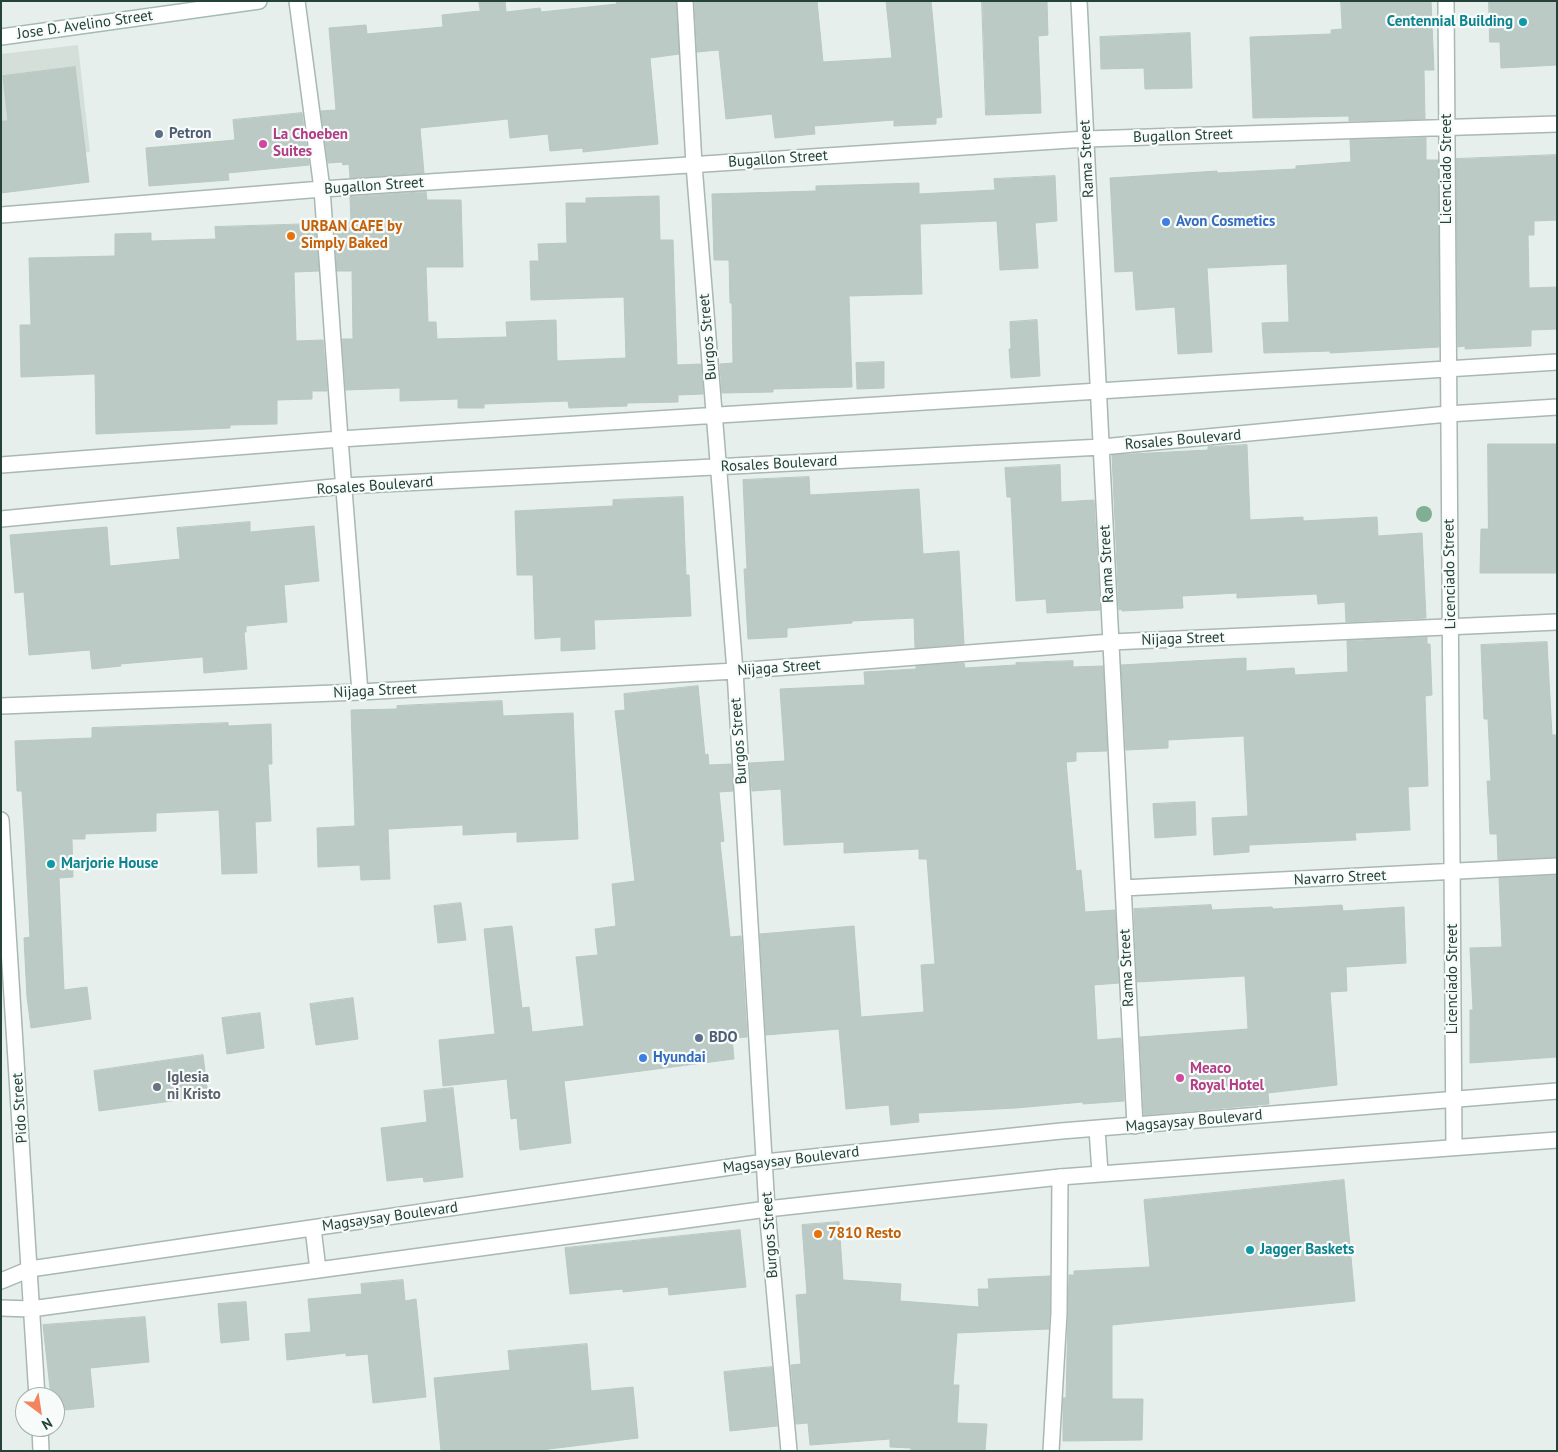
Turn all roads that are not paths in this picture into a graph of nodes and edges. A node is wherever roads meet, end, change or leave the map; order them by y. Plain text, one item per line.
1 (259, 1) edge
2 (297, 1) edge
3 (685, 1) edge
4 (1080, 1) edge
5 (1446, 1) edge
6 (1, 37) edge
7 (1557, 124) edge
8 (1447, 128) junction
9 (1086, 139) junction
10 (694, 165) junction
11 (322, 190) junction
12 (1, 215) edge
13 (1557, 362) edge
14 (1448, 369) junction
15 (1099, 390) junction
16 (1557, 407) edge
17 (1448, 414) junction
18 (714, 415) junction
19 (340, 439) junction
20 (1102, 448) junction
21 (1, 465) edge
22 (718, 467) junction
23 (344, 486) junction
24 (1, 519) edge
25 (1557, 622) edge
26 (1450, 628) junction
27 (1111, 642) junction
28 (735, 671) junction
29 (360, 692) junction
30 (1, 706) edge
31 (1, 820) edge
32 (1557, 866) edge
33 (1452, 873) junction
34 (1123, 888) junction
35 (1557, 1091) edge
36 (1454, 1098) junction
37 (1135, 1126) junction
38 (1097, 1129) junction
39 (1557, 1140) edge
40 (1454, 1147) junction
41 (765, 1162) junction
42 (1100, 1173) junction
43 (1060, 1177) junction
44 (767, 1209) junction
45 (312, 1228) junction
46 (30, 1269) junction
47 (318, 1270) junction
48 (1, 1281) edge
49 (1, 1308) edge
50 (31, 1309) junction
51 (36, 1387) edge
52 (40, 1437) edge
53 (41, 1451) edge
54 (789, 1451) edge
55 (1051, 1451) edge

1 - 6 street, Jose D. Avelino Street
2 - 11 street
3 - 10 street, Burgos Street
4 - 9 street, Rama Street
5 - 8 street, Licenciado Street
7 - 8 street, Bugallon Street
8 - 9 street, Bugallon Street
8 - 14 street, Licenciado Street
9 - 10 street, Bugallon Street
9 - 15 street, Rama Street
10 - 11 street, Bugallon Street
10 - 18 street, Burgos Street
11 - 12 street, Bugallon Street
11 - 19 street
13 - 14 street
14 - 15 street
14 - 17 street, Licenciado Street
15 - 18 street
15 - 20 street, Rama Street
16 - 17 street, Rosales Boulevard
17 - 20 street, Rosales Boulevard
17 - 26 street, Licenciado Street
18 - 19 street
18 - 22 street, Burgos Street
19 - 21 street
19 - 23 street
20 - 22 street, Rosales Boulevard
20 - 27 street, Rama Street
22 - 23 street, Rosales Boulevard
22 - 28 street, Burgos Street
23 - 24 street, Rosales Boulevard
23 - 29 street
25 - 26 street, Nijaga Street
26 - 27 street, Nijaga Street
26 - 33 street, Licenciado Street
27 - 28 street, Nijaga Street
27 - 34 street, Rama Street
28 - 29 street, Nijaga Street
28 - 41 street, Burgos Street
29 - 30 street, Nijaga Street
31 - 46 street, Pido Street
32 - 33 street, Navarro Street
33 - 34 street, Navarro Street
33 - 36 street, Licenciado Street
34 - 37 street, Rama Street
35 - 36 street, Magsaysay Boulevard
36 - 37 street, Magsaysay Boulevard
36 - 40 street, Licenciado Street
37 - 38 street, Magsaysay Boulevard
38 - 41 street, Magsaysay Boulevard
38 - 42 street
39 - 40 street
40 - 42 street
41 - 44 street, Burgos Street
41 - 45 street, Magsaysay Boulevard
42 - 43 street
43 - 44 street
43 - 55 street
44 - 47 street
44 - 54 street, Burgos Street
45 - 46 street, Magsaysay Boulevard
45 - 47 street
46 - 48 street, Magsaysay Boulevard
46 - 50 street, Pido Street
47 - 50 street
49 - 50 street
50 - 51 street, Pido Street
52 - 53 street

